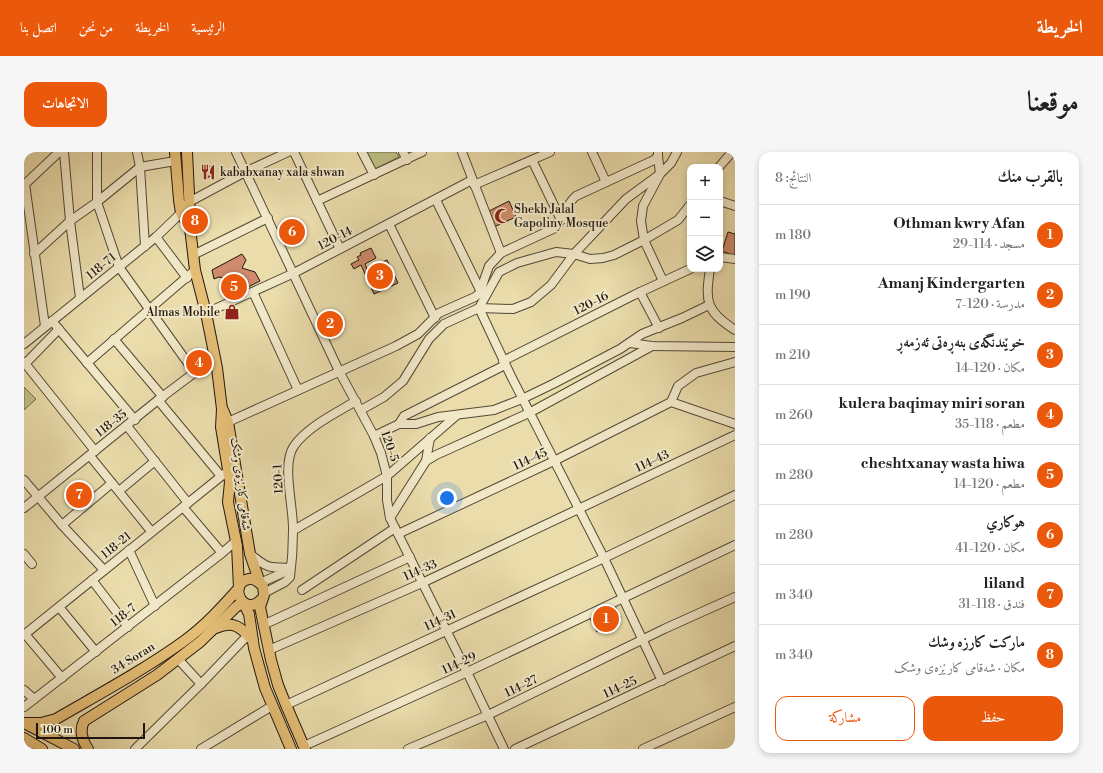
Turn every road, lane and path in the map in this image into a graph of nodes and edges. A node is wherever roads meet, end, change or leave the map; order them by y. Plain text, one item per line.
1 (59, 152) edge
2 (64, 152) edge
3 (97, 152) edge
4 (138, 152) edge
5 (187, 152) edge
6 (236, 152) edge
7 (288, 152) edge
8 (294, 152) edge
9 (362, 152) edge
10 (403, 152) edge
11 (422, 152) edge
12 (462, 152) edge
13 (550, 152) edge
14 (592, 152) edge
15 (677, 152) edge
16 (732, 152) edge
17 (658, 154) edge
18 (175, 157) edge
19 (407, 160) junction
20 (532, 160) junction
21 (722, 164) edge
22 (140, 167) junction
23 (246, 172) junction
24 (660, 174) junction
25 (374, 175) junction
26 (606, 182) junction
27 (473, 183) junction
28 (24, 184) edge
29 (436, 200) junction
30 (317, 201) junction
31 (97, 202) junction
32 (189, 202) junction
33 (723, 202) edge
34 (735, 206) edge
35 (687, 209) edge
36 (181, 213) junction
37 (268, 218) junction
38 (561, 220) junction
39 (70, 221) junction
40 (389, 224) junction
41 (190, 228) junction
42 (156, 237) junction
43 (644, 240) junction
44 (145, 246) junction
45 (340, 249) junction
46 (501, 253) junction
47 (34, 254) junction
48 (574, 254) junction
49 (193, 255) junction
50 (723, 257) edge
51 (735, 259) edge
52 (118, 267) junction
53 (195, 270) junction
54 (687, 270) edge
55 (709, 272) edge
56 (294, 273) junction
57 (187, 278) junction
58 (663, 281) junction
59 (253, 292) junction
60 (640, 292) junction
61 (478, 295) junction
62 (80, 298) junction
63 (708, 305) junction
64 (479, 308) junction
65 (149, 310) junction
66 (206, 313) junction
67 (434, 318) junction
68 (52, 321) junction
69 (46, 326) junction
70 (660, 328) junction
71 (59, 329) junction
72 (735, 330) edge
73 (114, 339) junction
74 (630, 343) junction
75 (24, 344) edge
76 (652, 346) junction
77 (735, 347) edge
78 (214, 358) junction
79 (735, 362) edge
80 (25, 363) edge
81 (87, 363) junction
82 (504, 363) junction
83 (339, 371) junction
84 (195, 373) junction
85 (298, 390) junction
86 (161, 398) junction
87 (522, 399) junction
88 (356, 401) junction
89 (671, 402) junction
90 (222, 408) junction
91 (361, 410) junction
92 (529, 413) junction
93 (457, 415) junction
94 (135, 420) junction
95 (228, 422) junction
96 (398, 424) junction
97 (735, 424) edge
98 (127, 426) junction
99 (735, 435) edge
100 (374, 436) junction
101 (430, 438) junction
102 (93, 454) junction
103 (155, 461) junction
104 (554, 461) junction
105 (426, 462) junction
106 (387, 476) junction
107 (24, 480) edge
108 (112, 483) junction
109 (119, 491) junction
110 (234, 492) junction
111 (735, 495) edge
112 (38, 497) junction
113 (185, 505) junction
114 (24, 508) edge
115 (579, 509) junction
116 (390, 518) junction
117 (62, 525) junction
118 (294, 530) junction
119 (151, 531) junction
120 (397, 531) junction
121 (236, 541) junction
122 (735, 545) edge
123 (129, 550) junction
124 (222, 553) junction
125 (24, 554) edge
126 (250, 554) junction
127 (410, 557) junction
128 (604, 558) junction
129 (32, 564) dead end
130 (290, 566) junction
131 (104, 570) junction
132 (92, 580) junction
133 (260, 583) junction
134 (422, 583) junction
135 (239, 588) junction
136 (302, 590) dead end
137 (263, 596) junction
138 (735, 596) edge
139 (622, 598) junction
140 (243, 602) junction
141 (59, 606) junction
142 (155, 606) junction
143 (263, 625) junction
144 (128, 627) junction
145 (214, 628) junction
146 (447, 630) junction
147 (25, 632) edge
148 (251, 638) junction
149 (642, 640) junction
150 (735, 646) edge
151 (269, 650) junction
152 (96, 652) junction
153 (178, 659) junction
154 (467, 672) junction
155 (62, 678) junction
156 (662, 681) junction
157 (201, 684) junction
158 (24, 690) edge
159 (94, 697) junction
160 (34, 699) junction
161 (286, 705) junction
162 (272, 706) junction
163 (24, 707) edge
164 (735, 707) edge
165 (103, 708) junction
166 (488, 715) junction
167 (25, 723) edge
168 (24, 738) edge
169 (305, 748) edge
170 (42, 749) edge
171 (74, 749) edge
172 (88, 749) edge
173 (134, 749) edge
174 (201, 749) edge
175 (291, 749) edge
176 (408, 749) edge
177 (504, 749) edge
178 (515, 749) edge
179 (643, 749) edge

1 - 28 street
2 - 39 street
3 - 31 street
4 - 22 street
5 - 32 main road, شەقامی کارێزەی وشک
6 - 23 street, 120-5
7 - 23 street
8 - 30 street
9 - 25 street
10 - 19 street
11 - 19 street
12 - 27 street
13 - 20 street, 120-14
14 - 26 street
15 - 24 street
16 - 21 street
17 - 24 street
17 - 26 street
18 - 22 street
18 - 36 main road, شەقامی کارێزەی وشک
19 - 25 street
20 - 27 street, 120-14
20 - 38 street
22 - 31 street
22 - 44 street
23 - 32 street
23 - 37 street, 120-5
24 - 43 street
24 - 48 street
25 - 30 street
26 - 38 street
27 - 29 street, 120-14
27 - 46 street
28 - 47 street
29 - 40 street, 120-14
29 - 61 street
30 - 45 street
31 - 39 street
31 - 52 street
32 - 36 street, 118-71
32 - 41 main road, شەقامی کارێزەی وشک
33 - 34 street
35 - 43 street
36 - 41 main road, شەقامی کارێزەی وشک
36 - 42 street, 118-71
37 - 49 street
37 - 56 street, 120-5
38 - 46 street
39 - 47 street
39 - 62 street
40 - 45 street, 120-14
40 - 67 street
41 - 49 main road, شەقامی کارێزەی وشک
42 - 44 street, 118-71
42 - 57 street
43 - 48 street
43 - 58 street
44 - 52 street, 118-71
45 - 56 street, 120-14
46 - 61 street
47 - 69 street
48 - 64 street
48 - 64 street
49 - 53 main road, شەقامی کارێزەی وشک
50 - 51 street
52 - 62 street, 118-71
52 - 65 street
53 - 57 street
53 - 66 main road, شەقامی کارێزەی وشک
54 - 58 street, 120-16
55 - 63 street
56 - 59 street
56 - 66 street, 120-14
56 - 83 street, 120-5
57 - 65 street
58 - 60 street, 120-16
59 - 66 street
59 - 85 street
60 - 70 street
60 - 82 street, 120-16
61 - 67 street
62 - 68 street, 118-71
63 - 70 street
63 - 72 street
64 - 82 street
64 - 91 street
65 - 73 street
65 - 84 street
66 - 78 main road, شەقامی کارێزەی وشک
67 - 83 street
68 - 69 street, 118-71
68 - 71 street
69 - 75 street, 118-71
70 - 74 street
71 - 80 street
71 - 81 street
73 - 81 street
73 - 86 street
74 - 76 street
74 - 87 street
76 - 77 street
76 - 92 street
78 - 84 street, 118-35
78 - 90 main road, شەقامی کارێزەی وشک
79 - 89 street
80 - 102 street
81 - 94 street
82 - 87 street
82 - 96 street, 120-16
83 - 85 street
83 - 88 street, 120-5
84 - 86 street, 118-35
85 - 95 street
86 - 94 street, 118-35
86 - 113 street, 118-21
87 - 92 street
87 - 93 street
88 - 91 street, 120-5
88 - 118 street, 120-1
89 - 97 street
89 - 104 street, 114-45
90 - 95 main road, شەقامی کارێزەی وشک
90 - 110 main road, شەقامی کارێزەی وشک
91 - 100 street, 120-5
92 - 104 street
92 - 105 street
93 - 96 street
93 - 101 street
94 - 98 street, 118-35
95 - 110 main road, شەقامی کارێزەی وشک
96 - 100 street
98 - 102 street, 118-35
98 - 103 street
99 - 115 street, 114-43
100 - 106 street, 120-5
101 - 105 street
101 - 106 street
102 - 108 street
102 - 112 street, 118-35
103 - 109 street
103 - 113 street
104 - 115 street
104 - 120 street, 114-45
105 - 116 street
106 - 116 street, 120-5
106 - 118 street
107 - 112 street
108 - 109 street
108 - 117 street
109 - 119 street
110 - 121 main road, شەقامی کارێزەی وشک
110 - 126 main road, شەقامی کارێزەی وشک
111 - 128 street, 114-31
112 - 114 street, 118-35
112 - 117 street
113 - 119 street, 118-21
113 - 124 street
115 - 128 street
115 - 134 street, 114-33
116 - 120 street, 120-5
117 - 131 street
118 - 130 street, 120-1
119 - 123 street, 118-21
120 - 127 street, 120-5
120 - 136 street, 114-45
121 - 124 street, 118-7
121 - 135 main road, شەقامی کارێزەی وشک
122 - 139 street, 114-29
123 - 131 street, 118-21
123 - 142 street
124 - 142 street, 118-7
125 - 129 street
126 - 130 street
126 - 133 main road, شەقامی کارێزەی وشک
127 - 134 street, 120-5
127 - 143 street
128 - 139 street
128 - 146 street, 114-31
130 - 133 street
130 - 137 street
131 - 132 street, 118-21
132 - 141 street, 118-21
132 - 144 street
133 - 135 main road
133 - 137 main road
134 - 146 street, 120-5
134 - 151 street, 114-33
135 - 140 main road
135 - 159 main road, 34 Soran
137 - 140 main road
137 - 143 main road
138 - 149 street, 114-27
139 - 149 street
139 - 154 street, 114-29
140 - 145 main road
140 - 148 main road
141 - 147 street, 118-21
141 - 152 street
142 - 144 street, 118-7
143 - 151 main road
144 - 152 street, 118-7
145 - 148 main road
145 - 153 main road
146 - 154 street, 120-5
146 - 161 street, 114-31
147 - 155 street
148 - 157 street
148 - 162 main road
149 - 156 street
149 - 166 street, 114-27
150 - 156 street, 114-25
151 - 161 main road
152 - 155 street, 118-7
153 - 157 street
153 - 165 main road
154 - 166 street, 120-5
154 - 169 street, 114-29
155 - 160 street, 118-7
156 - 178 street, 114-25
157 - 173 street
158 - 160 street
159 - 165 main road
159 - 167 main road, 34 Soran
160 - 163 street, 118-7
161 - 169 main road
162 - 174 street
162 - 175 main road
164 - 179 street
165 - 172 main road
166 - 176 street, 114-27
166 - 177 street, 120-5
167 - 171 main road
168 - 170 main road

